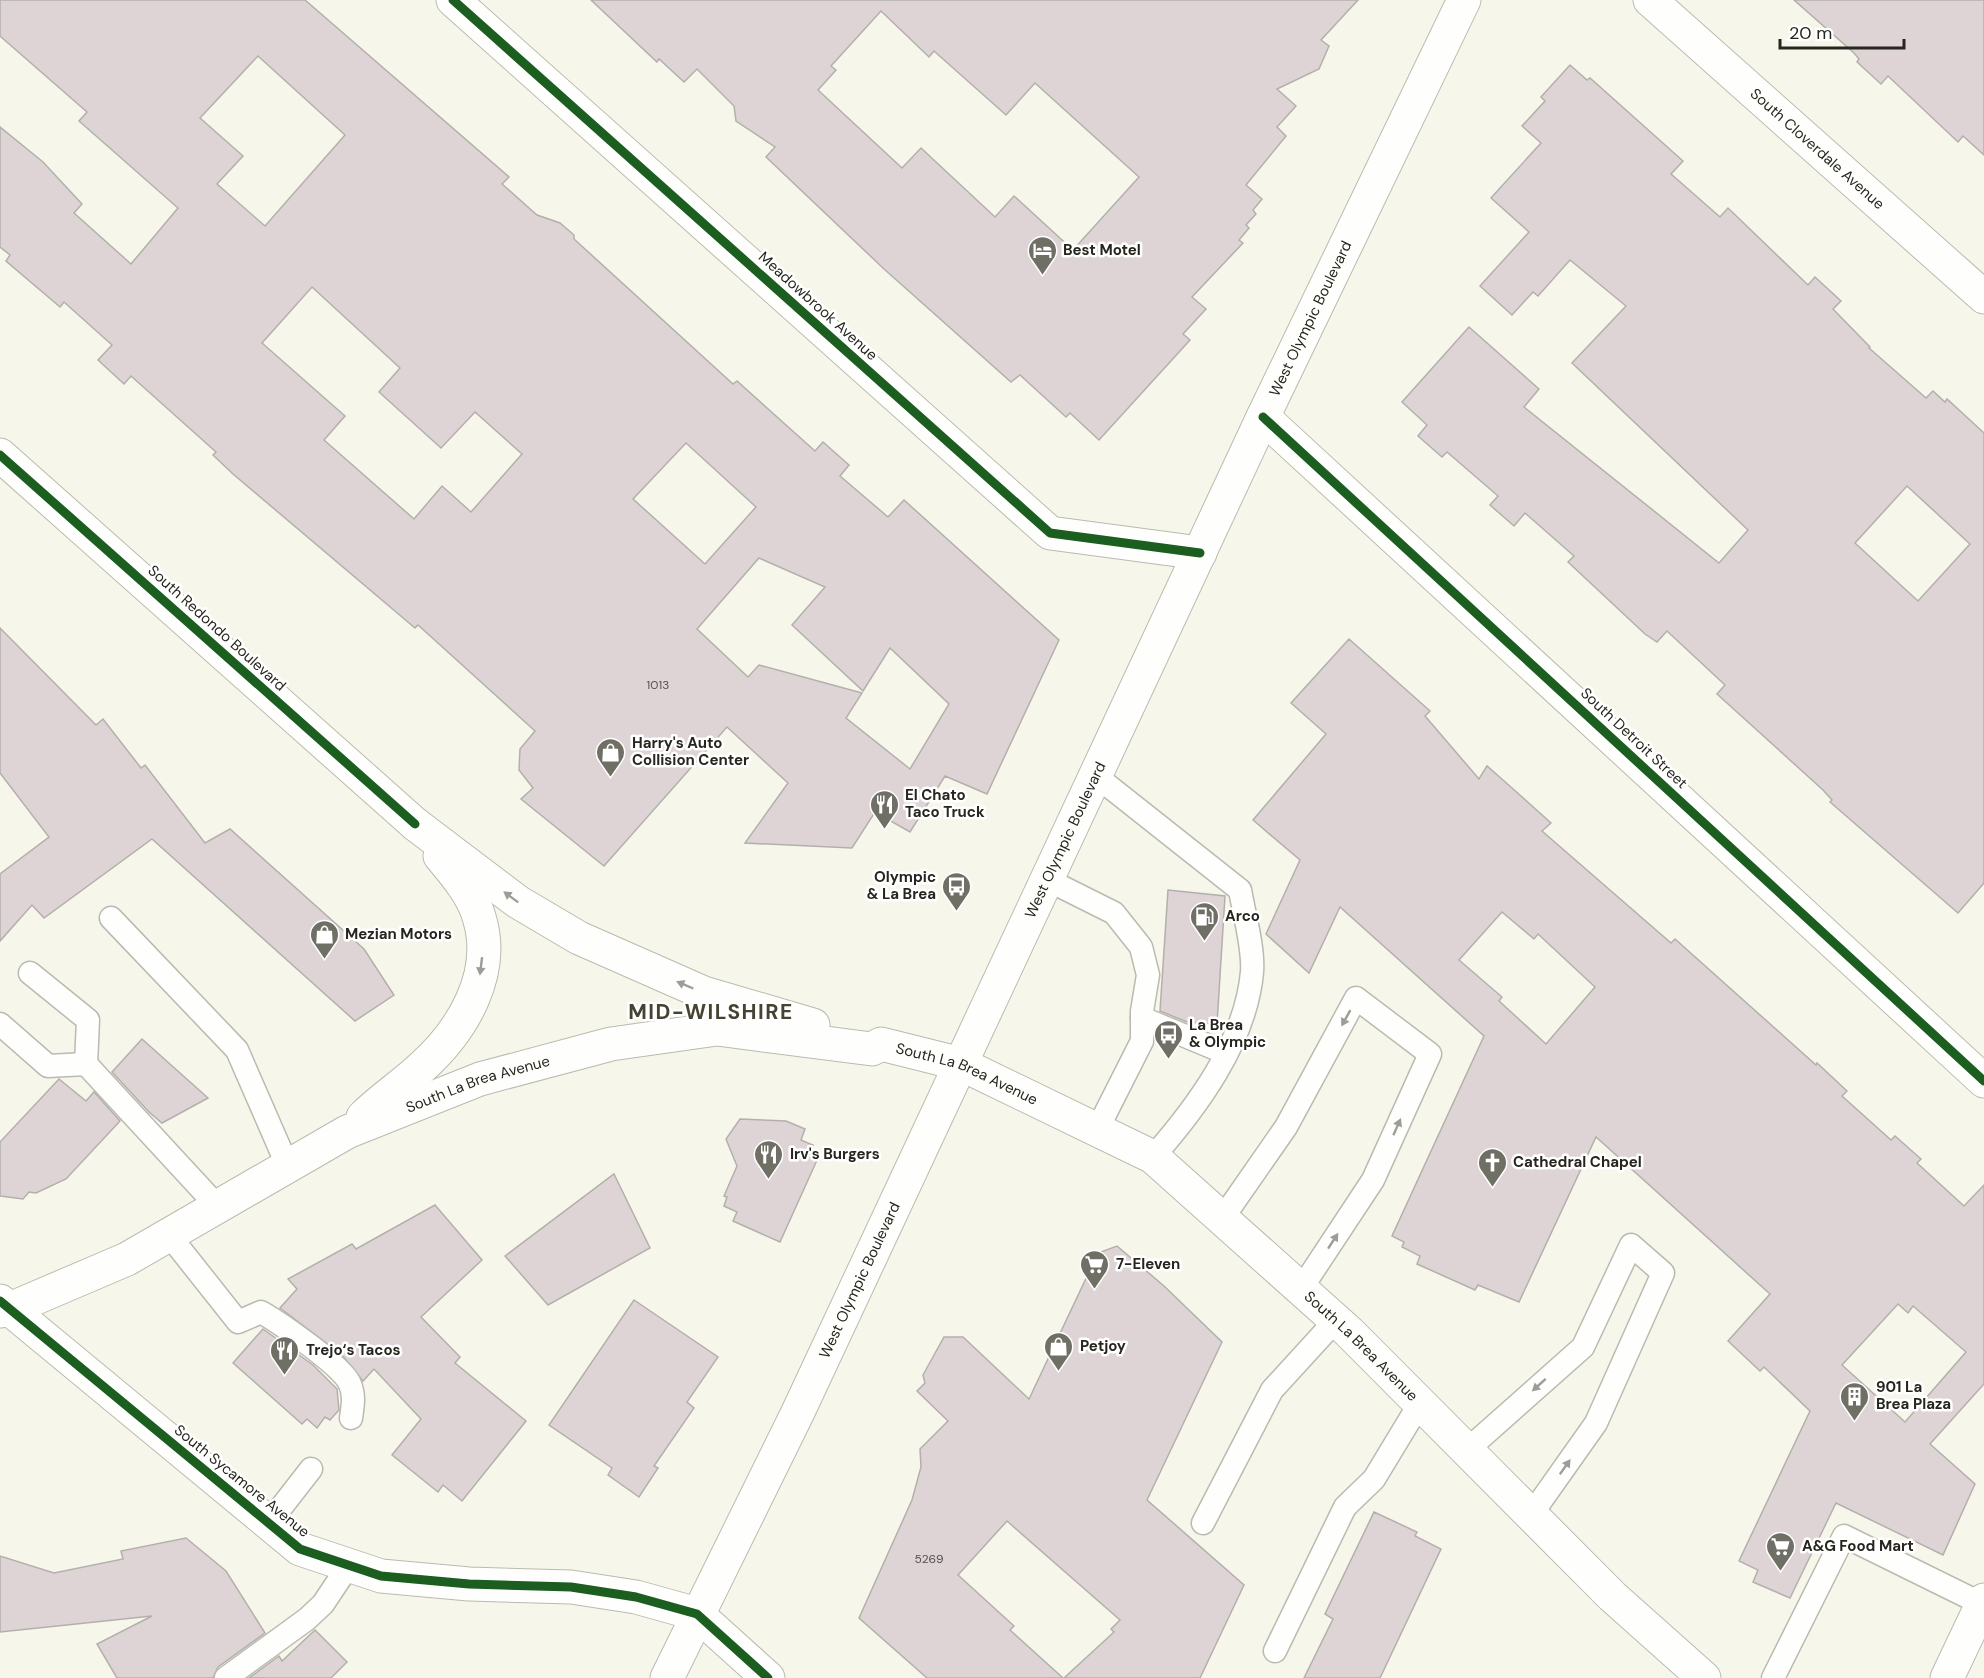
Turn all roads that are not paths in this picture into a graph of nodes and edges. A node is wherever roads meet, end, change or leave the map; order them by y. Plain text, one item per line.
1 (453, 0) edge
2 (1464, 0) edge
3 (1650, 0) edge
4 (1984, 297) edge
5 (1263, 417) junction
6 (0, 455) edge
7 (1200, 553) junction
8 (1096, 776) junction
9 (415, 824) junction
10 (1048, 880) junction
11 (111, 918) dead end
12 (30, 973) dead end
13 (1142, 1018) junction
14 (0, 1024) edge
15 (881, 1044) junction
16 (1226, 1053) junction
17 (86, 1064) junction
18 (962, 1064) junction
19 (1984, 1081) edge
20 (1097, 1130) junction
21 (347, 1132) junction
22 (1153, 1157) junction
23 (288, 1167) junction
24 (218, 1207) junction
25 (1222, 1219) junction
26 (169, 1235) junction
27 (1301, 1289) junction
28 (3, 1307) edge
29 (1336, 1320) junction
30 (1420, 1403) junction
31 (351, 1418) dead end
32 (1467, 1450) junction
33 (311, 1469) dead end
34 (1531, 1515) junction
35 (269, 1523) junction
36 (1203, 1523) dead end
37 (349, 1565) junction
38 (1983, 1602) edge
39 (697, 1614) junction
40 (1275, 1651) dead end
41 (226, 1678) edge
42 (667, 1678) edge
43 (768, 1678) edge
44 (1704, 1678) edge
45 (1773, 1678) edge
46 (1947, 1678) edge

1 - 7 main road, Meadowbrook Avenue
2 - 5 main road, West Olympic Boulevard
3 - 4 main road, South Cloverdale Avenue
5 - 7 main road, West Olympic Boulevard
5 - 19 main road, South Detroit Street
6 - 9 main road, South Redondo Boulevard
7 - 8 main road, West Olympic Boulevard
8 - 10 main road, West Olympic Boulevard
8 - 16 lane
15 -> 9 main road
9 -> 21 main road
10 - 13 lane
10 - 18 main road, West Olympic Boulevard
11 - 23 lane
12 - 17 lane
13 - 16 lane
13 - 20 lane
14 - 17 lane
15 - 18 main road, South La Brea Avenue
15 - 21 main road, South La Brea Avenue
16 - 22 lane
17 - 24 lane
18 - 20 main road, South La Brea Avenue
18 - 39 main road, West Olympic Boulevard
20 - 22 main road, South La Brea Avenue
21 - 23 main road, South La Brea Avenue
22 - 25 main road, South La Brea Avenue
23 - 24 main road, South La Brea Avenue
24 - 26 main road, South La Brea Avenue
25 - 27 main road, South La Brea Avenue
27 -> 25 lane
26 - 28 main road, South La Brea Avenue
26 - 31 lane
27 - 29 main road, South La Brea Avenue
28 - 35 main road, South Sycamore Avenue
29 - 30 main road, South La Brea Avenue
29 - 36 lane
30 - 32 main road, South La Brea Avenue
30 - 40 lane
32 - 34 main road, South La Brea Avenue
34 -> 32 lane
33 - 35 lane
34 - 44 main road, South La Brea Avenue
35 - 37 main road, South Sycamore Avenue
37 - 39 main road, South Sycamore Avenue
37 - 41 lane
38 - 45 lane
38 - 46 main road
39 - 42 main road, West Olympic Boulevard
39 - 43 main road, South Sycamore Avenue

